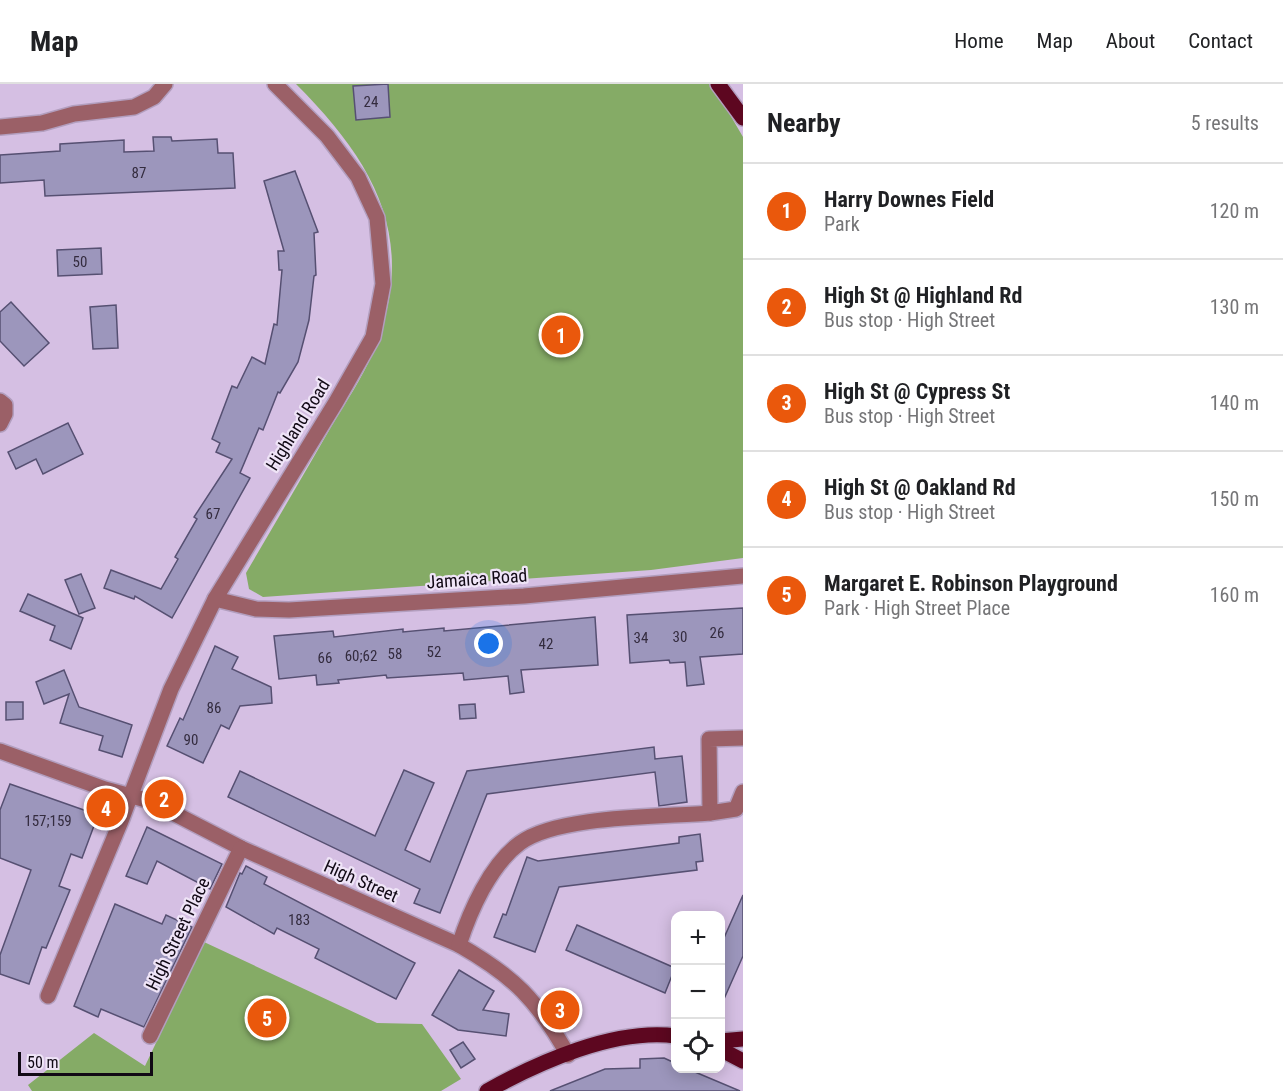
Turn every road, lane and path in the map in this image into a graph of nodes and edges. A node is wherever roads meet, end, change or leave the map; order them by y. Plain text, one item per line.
1 (165, 84) edge
2 (274, 84) edge
3 (718, 84) edge
4 (743, 117) edge
5 (0, 127) edge
6 (0, 401) edge
7 (0, 424) edge
8 (743, 576) edge
9 (214, 599) junction
10 (743, 738) edge
11 (0, 751) edge
12 (743, 792) edge
13 (131, 795) junction
14 (710, 813) junction
15 (241, 848) junction
16 (459, 945) junction
17 (48, 996) dead end
18 (150, 1036) dead end
19 (671, 1036) edge
20 (743, 1039) edge
21 (725, 1041) edge
22 (725, 1052) edge
23 (568, 1055) junction
24 (743, 1061) edge
25 (487, 1091) edge

1 - 5 street
2 - 9 street, Highland Road
3 - 4 main road
6 - 7 street
8 - 9 street, Jamaica Road
9 - 13 street, Highland Road
10 - 14 street
11 - 13 street, High Street
12 - 14 street
13 - 15 street, High Street
13 - 17 street, Highland Road
14 - 16 street
15 - 16 street, High Street
15 - 18 street, High Street Place
16 - 23 street, High Street
19 - 23 main road
20 - 21 main road
22 - 24 main road
23 - 25 main road

